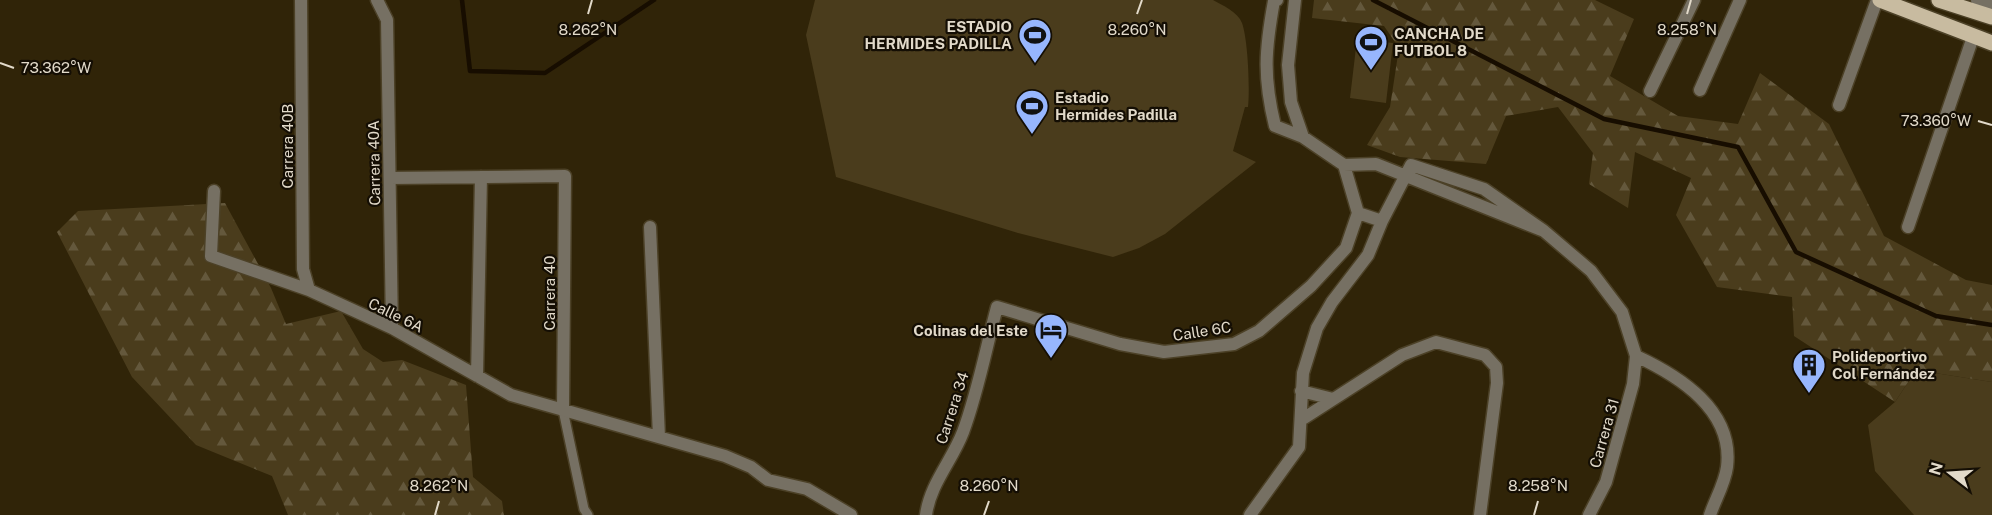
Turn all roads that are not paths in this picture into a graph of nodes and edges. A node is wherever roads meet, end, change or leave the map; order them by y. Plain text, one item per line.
1 (302, 0) edge
2 (377, 0) edge
3 (1277, 0) edge
4 (1295, 0) edge
5 (1694, 0) edge
6 (1740, 0) edge
7 (1878, 0) edge
8 (1939, 0) edge
9 (1977, 0) edge
10 (1992, 4) edge
11 (1992, 17) edge
12 (1973, 37) junction
13 (1992, 43) edge
14 (1700, 90) dead end
15 (1650, 91) dead end
16 (1839, 105) dead end
17 (1303, 136) junction
18 (1344, 165) junction
19 (1404, 176) junction
20 (481, 177) junction
21 (390, 178) junction
22 (214, 191) dead end
23 (1358, 213) junction
24 (1382, 221) junction
25 (650, 227) dead end
26 (1908, 227) dead end
27 (309, 290) junction
28 (997, 307) joint
29 (392, 328) junction
30 (1636, 356) junction
31 (477, 376) junction
32 (1301, 391) junction
33 (1333, 399) junction
34 (563, 410) junction
35 (1301, 420) junction
36 (659, 437) junction
37 (588, 515) edge
38 (851, 515) edge
39 (926, 515) edge
40 (1250, 515) edge
41 (1480, 515) edge
42 (1589, 515) edge
43 (1710, 515) edge

1 - 27 street, Carrera 40B
2 - 21 street, Carrera 40A
3 - 17 street
4 - 17 street
5 - 15 street
6 - 14 street
7 - 12 main road
7 - 16 street
8 - 11 main road
9 - 10 street
12 - 13 main road
12 - 26 street
17 - 18 street
18 - 19 street
18 - 23 street
19 - 24 street
19 - 30 street
20 - 21 street
20 - 31 street
20 - 34 street, Carrera 40
21 - 29 street, Carrera 40A
22 - 27 street, Calle 6A
23 - 24 street
23 - 28 street, Calle 6C
24 - 32 street
25 - 36 street
27 - 29 street, Calle 6A
28 - 39 street, Carrera 34
29 - 31 street, Calle 6A
30 - 42 street, Carrera 31
30 - 43 street
31 - 34 street, Calle 6A
32 - 33 street
32 - 35 street
33 - 35 street
33 - 41 street
34 - 36 street, Calle 6A
34 - 37 lane
35 - 40 street
36 - 38 street, Calle 6A

